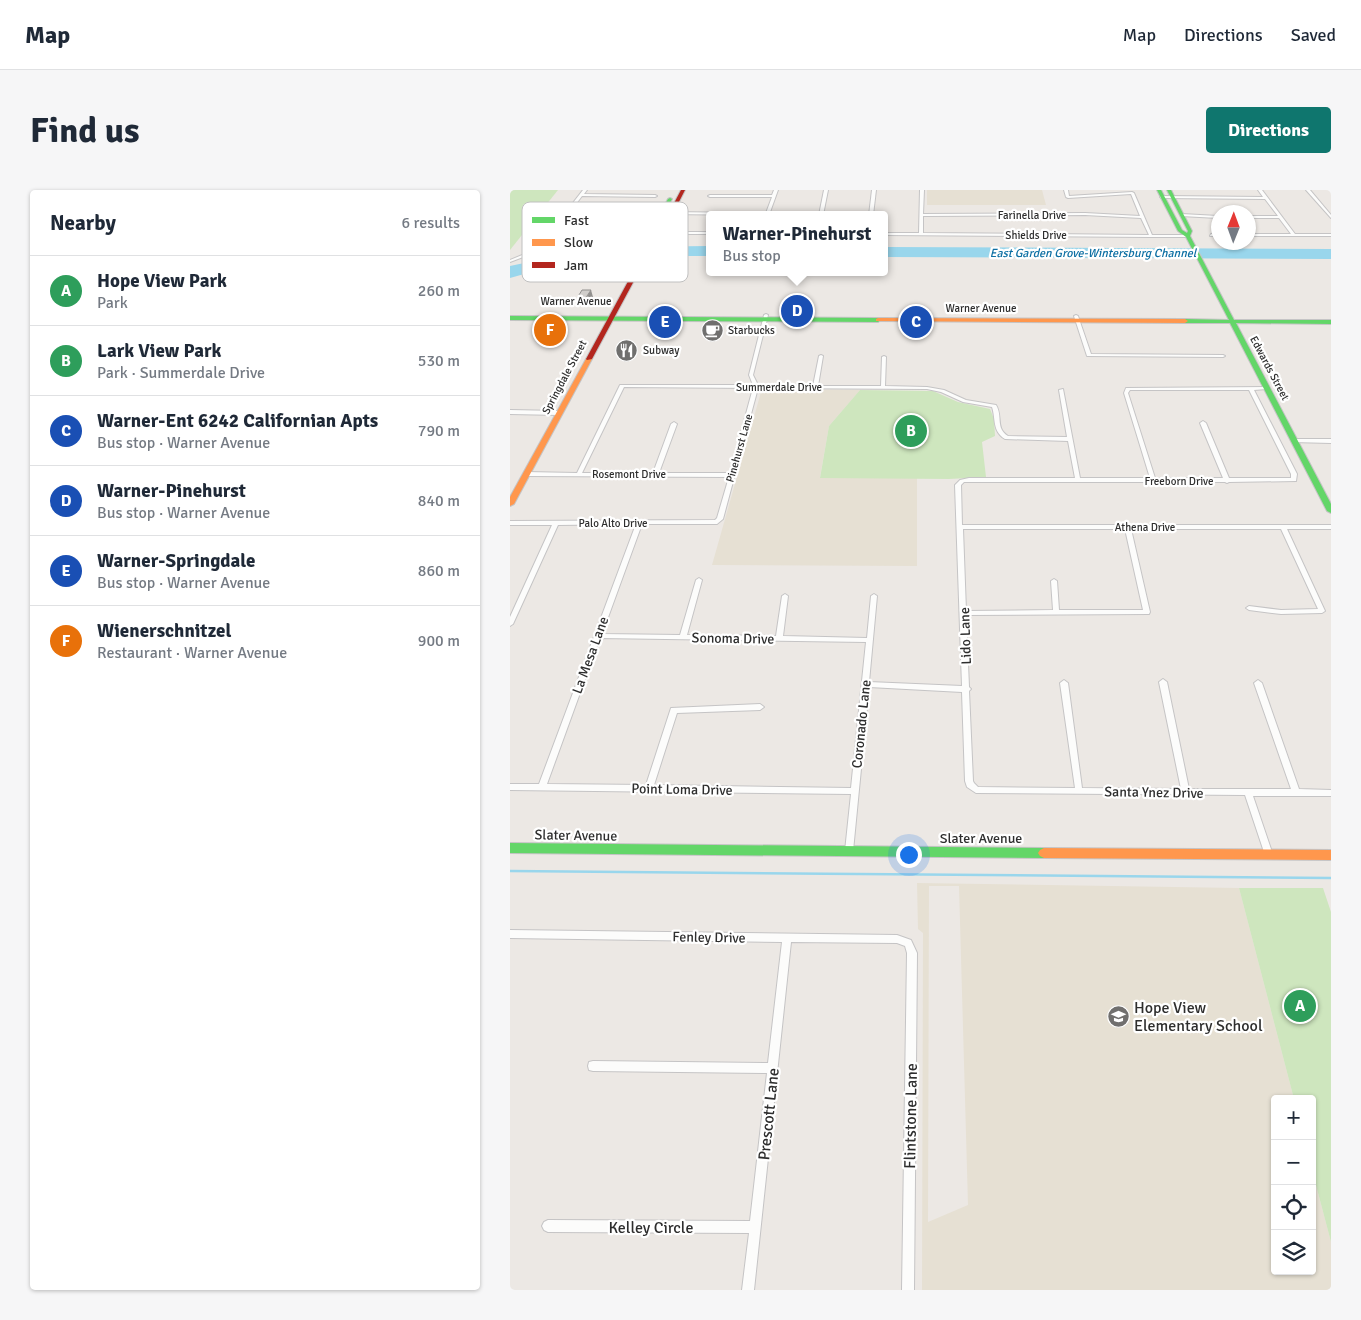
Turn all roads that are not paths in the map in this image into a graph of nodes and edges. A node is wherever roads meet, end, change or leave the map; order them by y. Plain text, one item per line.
1 (584, 190) edge
2 (675, 190) edge
3 (683, 190) edge
4 (776, 190) edge
5 (826, 190) edge
6 (874, 190) edge
7 (922, 190) edge
8 (1066, 190) edge
9 (1260, 190) edge
10 (1308, 190) edge
11 (1166, 194) edge
12 (581, 195) junction
13 (656, 196) dead end
14 (710, 196) dead end
15 (774, 196) junction
16 (1266, 198) junction
17 (576, 202) edge
18 (671, 202) edge
19 (675, 202) edge
20 (768, 211) edge
21 (822, 211) edge
22 (871, 211) edge
23 (688, 213) edge
24 (706, 213) edge
25 (922, 215) junction
26 (1182, 215) junction
27 (1211, 217) edge
28 (1256, 217) edge
29 (1280, 217) junction
30 (1331, 217) edge
31 (1142, 218) junction
32 (688, 233) edge
33 (706, 234) edge
34 (888, 234) edge
35 (922, 234) junction
36 (1256, 235) edge
37 (1294, 235) junction
38 (1331, 235) edge
39 (1151, 236) junction
40 (1188, 236) junction
41 (522, 256) edge
42 (510, 261) edge
43 (630, 282) edge
44 (510, 313) edge
45 (721, 314) junction
46 (612, 316) junction
47 (766, 317) junction
48 (1331, 317) edge
49 (510, 318) edge
50 (679, 319) junction
51 (1077, 319) junction
52 (1230, 319) junction
53 (1331, 322) edge
54 (821, 356) dead end
55 (1223, 356) dead end
56 (884, 357) dead end
57 (756, 387) junction
58 (815, 387) junction
59 (882, 387) junction
60 (1251, 388) junction
61 (1267, 388) junction
62 (1061, 390) dead end
63 (510, 413) edge
64 (559, 413) junction
65 (1203, 423) dead end
66 (674, 424) dead end
67 (1070, 439) junction
68 (1294, 441) junction
69 (1331, 441) edge
70 (526, 474) junction
71 (579, 474) junction
72 (655, 475) junction
73 (732, 475) junction
74 (1078, 480) junction
75 (1153, 480) junction
76 (962, 481) joint
77 (1227, 481) junction
78 (510, 504) edge
79 (1331, 511) edge
80 (717, 522) joint
81 (510, 523) edge
82 (556, 523) junction
83 (639, 523) junction
84 (960, 527) junction
85 (1128, 527) junction
86 (1283, 527) junction
87 (1331, 527) edge
88 (700, 580) dead end
89 (1054, 581) dead end
90 (785, 596) dead end
91 (874, 596) dead end
92 (1249, 608) dead end
93 (964, 612) junction
94 (1056, 612) junction
95 (510, 624) edge
96 (597, 636) junction
97 (683, 637) junction
98 (778, 638) junction
99 (869, 640) junction
100 (1163, 682) dead end
101 (1064, 683) dead end
102 (1258, 683) dead end
103 (865, 684) junction
104 (967, 689) junction
105 (760, 707) dead end
106 (510, 787) edge
107 (542, 788) junction
108 (649, 789) junction
109 (976, 790) joint
110 (854, 791) junction
111 (1079, 791) junction
112 (1186, 792) junction
113 (1296, 793) junction
114 (1331, 793) edge
115 (1248, 794) junction
116 (510, 848) edge
117 (849, 851) junction
118 (1269, 855) junction
119 (1331, 855) edge
120 (510, 934) edge
121 (787, 938) junction
122 (908, 943) joint
123 (593, 1066) dead end
124 (773, 1068) junction
125 (548, 1226) dead end
126 (755, 1227) junction
127 (748, 1290) edge
128 (908, 1290) edge

1 - 12 street
2 - 18 main road, Springdale Street
3 - 19 main road, Springdale Street
4 - 15 street
5 - 21 street
6 - 22 street
7 - 25 street
8 - 31 street
9 - 16 street
10 - 30 street
11 - 16 street
11 - 26 main road, Edwards Street
11 - 40 main road, Edwards Street
12 - 13 street
12 - 17 street
14 - 15 street
15 - 20 street
16 - 29 street
23 - 24 street
25 - 31 street, Farinella Drive
25 - 35 street
26 - 27 street
26 - 40 main road, Edwards Street
28 - 29 street
29 - 37 street
31 - 39 street
32 - 33 street
34 - 35 street, Shields Drive
35 - 39 street, Shields Drive
36 - 37 street
37 - 38 street
39 - 40 street, Shields Drive
40 - 52 main road, Edwards Street
41 - 42 street
43 - 46 main road, Springdale Street
44 - 46 main road, Warner Avenue
45 - 46 main road, Warner Avenue
45 - 47 main road, Warner Avenue
45 - 50 main road
46 - 49 main road, Warner Avenue
46 - 50 main road, Warner Avenue
46 - 64 main road, Springdale Street
47 - 50 main road, Warner Avenue
47 - 51 main road, Warner Avenue
47 - 57 street, Pinehurst Lane
48 - 52 main road, Warner Avenue
51 - 52 main road, Warner Avenue
51 - 55 street
52 - 53 main road, Warner Avenue
52 - 61 main road, Edwards Street
54 - 58 street
56 - 59 street
57 - 58 street, Summerdale Drive
57 - 71 street, Summerdale Drive
57 - 73 street, Pinehurst Lane
58 - 59 street, Summerdale Drive
59 - 67 street, Summerdale Drive
60 - 61 street
60 - 75 street
60 - 77 street, Freeborn Drive
61 - 68 main road, Edwards Street
62 - 67 street
63 - 64 street
64 - 70 main road, Springdale Street
65 - 77 street
66 - 72 street
67 - 74 street
68 - 69 street
68 - 79 main road, Edwards Street
70 - 71 street, Rosemont Drive
70 - 78 main road, Springdale Street
71 - 72 street, Rosemont Drive
72 - 73 street, Rosemont Drive
73 - 80 street, Pinehurst Lane
74 - 75 street, Freeborn Drive
74 - 76 street, Freeborn Drive
75 - 77 street, Freeborn Drive
76 - 84 street, Lido Lane
80 - 83 street, Palo Alto Drive
81 - 82 street, Palo Alto Drive
82 - 83 street, Palo Alto Drive
82 - 95 street
83 - 96 street, La Mesa Lane
84 - 85 street, Athena Drive
84 - 93 street, Lido Lane
85 - 86 street, Athena Drive
85 - 94 street
86 - 87 street, Athena Drive
86 - 92 street
88 - 97 street
89 - 94 street
90 - 98 street
91 - 99 street, Coronado Lane
93 - 94 street
93 - 104 street, Lido Lane
96 - 97 street, Sonoma Drive
96 - 107 street, La Mesa Lane
97 - 98 street, Sonoma Drive
98 - 99 street, Sonoma Drive
99 - 103 street, Coronado Lane
100 - 112 street
101 - 111 street
102 - 113 street
103 - 104 street
103 - 110 street, Coronado Lane
104 - 109 street, Lido Lane
105 - 108 street
106 - 107 street, Point Loma Drive
107 - 108 street, Point Loma Drive
108 - 110 street, Point Loma Drive
109 - 111 street, Santa Ynez Drive
110 - 117 street, Coronado Lane
111 - 112 street, Santa Ynez Drive
112 - 115 street, Santa Ynez Drive
113 - 114 street, Santa Ynez Drive
113 - 115 street, Santa Ynez Drive
115 - 118 street
116 - 117 main road, Slater Avenue
117 - 118 main road, Slater Avenue
118 - 119 main road, Slater Avenue
120 - 121 street, Fenley Drive
121 - 122 street, Fenley Drive
121 - 124 street, Prescott Lane
122 - 128 street, Flintstone Lane
123 - 124 street
124 - 126 street, Prescott Lane
125 - 126 street, Kelley Circle
126 - 127 street, Prescott Lane

